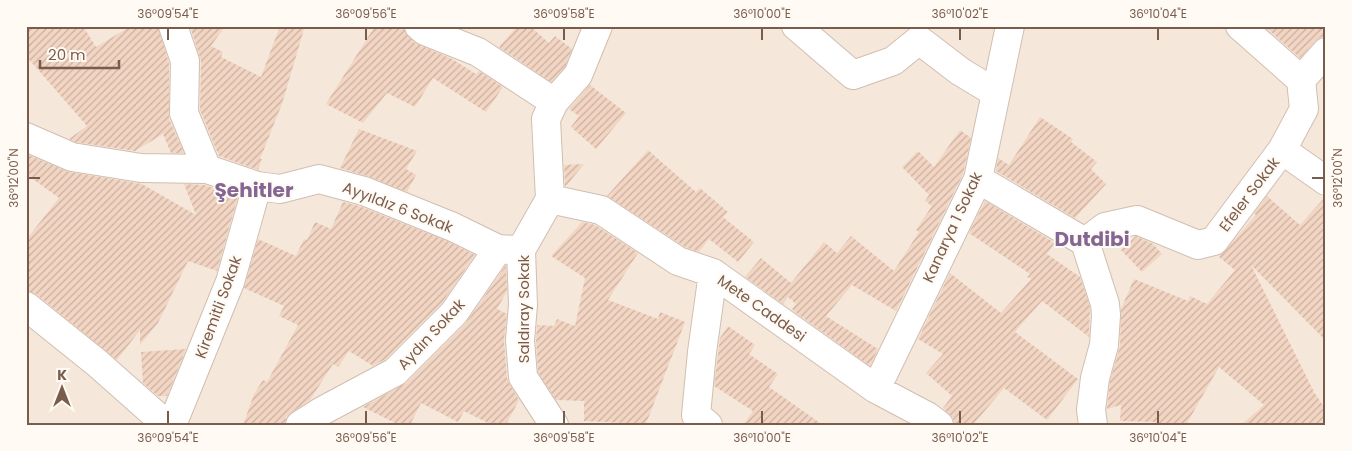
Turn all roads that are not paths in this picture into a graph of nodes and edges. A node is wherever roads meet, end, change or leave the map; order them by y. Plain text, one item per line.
1 (173, 26) edge
2 (419, 26) edge
3 (598, 26) edge
4 (796, 26) edge
5 (1010, 26) edge
6 (1240, 26) edge
7 (1326, 52) edge
8 (1301, 80) junction
9 (996, 93) junction
10 (554, 102) junction
11 (26, 137) edge
12 (1282, 150) junction
13 (207, 170) junction
14 (978, 179) junction
15 (1326, 181) edge
16 (257, 186) junction
17 (550, 199) junction
18 (1086, 242) junction
19 (510, 250) junction
20 (713, 273) junction
21 (26, 306) edge
22 (876, 389) junction
23 (167, 425) edge
24 (172, 425) edge
25 (300, 425) edge
26 (554, 425) edge
27 (708, 425) edge
28 (939, 425) edge
29 (1093, 425) edge

1 - 13 street
2 - 10 street
3 - 10 street
4 - 9 street
5 - 9 street, Kanarya 1 Sokak
6 - 8 street
7 - 8 street
8 - 12 street, Efeler Sokak
9 - 14 street, Kanarya 1 Sokak
10 - 17 street
11 - 13 street, Ayyıldız 6 Sokak
12 - 15 street
12 - 18 street, Efeler Sokak
13 - 16 street, Ayyıldız 6 Sokak
14 - 18 street
14 - 22 street, Kanarya 1 Sokak
16 - 19 street, Ayyıldız 6 Sokak
16 - 24 street, Kiremitli Sokak
17 - 19 street, Saldıray Sokak
17 - 20 street, Mete Caddesi
18 - 29 street
19 - 25 street, Aydın Sokak
19 - 26 street, Saldıray Sokak
20 - 22 street, Mete Caddesi
20 - 27 street
21 - 23 street
22 - 28 street, Mete Caddesi

